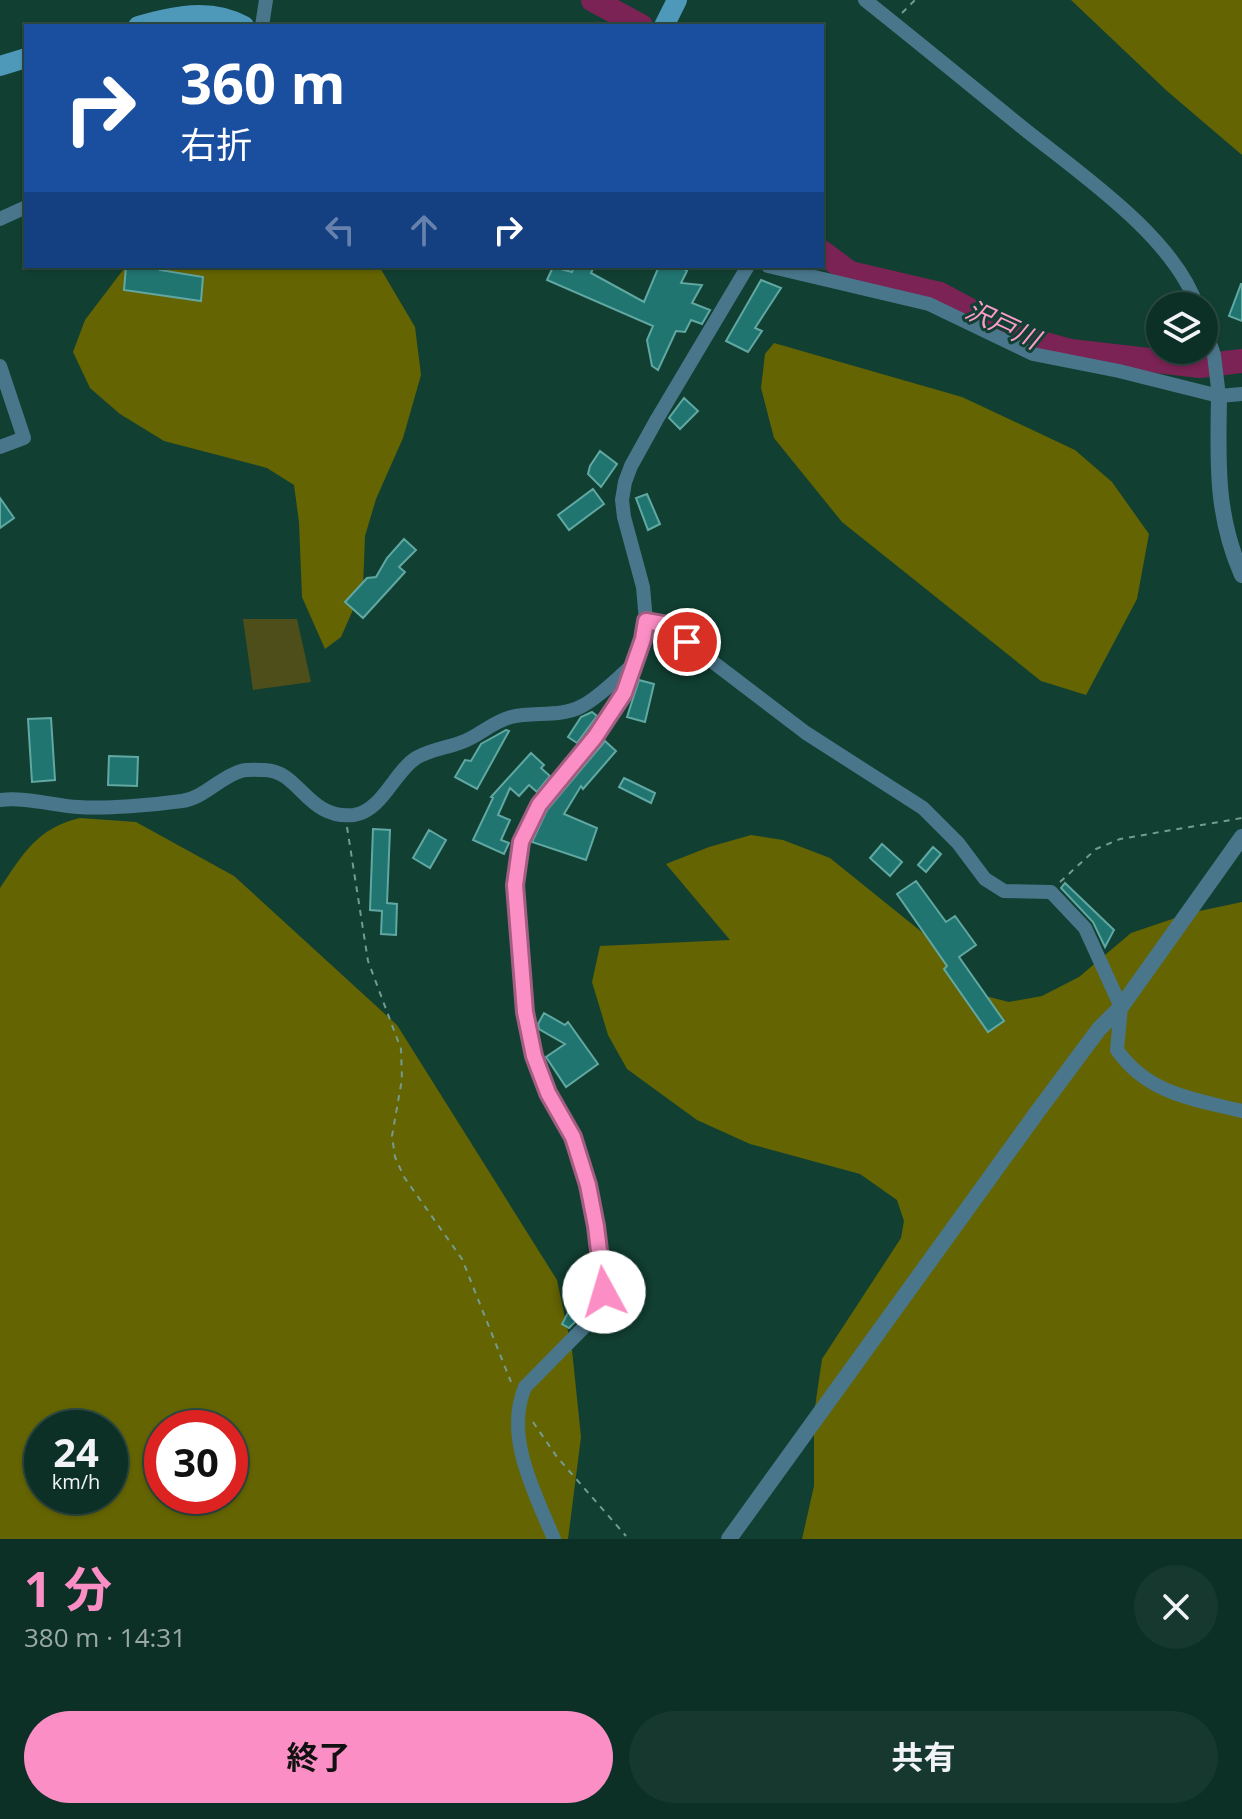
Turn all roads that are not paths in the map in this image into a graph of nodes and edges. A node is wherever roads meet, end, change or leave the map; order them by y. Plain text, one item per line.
1 (266, 0) edge
2 (677, 0) edge
3 (865, 0) edge
4 (145, 24) edge
5 (240, 24) edge
6 (262, 24) edge
7 (665, 24) edge
8 (24, 59) edge
9 (0, 66) edge
10 (24, 208) edge
11 (0, 219) edge
12 (747, 268) edge
13 (776, 268) edge
14 (1192, 292) edge
15 (1215, 364) edge
16 (0, 366) edge
17 (1219, 390) junction
18 (1242, 394) edge
19 (0, 447) edge
20 (1242, 575) edge
21 (646, 621) junction
22 (636, 662) junction
23 (0, 800) edge
24 (1242, 837) edge
25 (1121, 1007) junction
26 (1242, 1111) edge
27 (554, 1539) edge
28 (729, 1539) edge

1 - 6 street
2 - 7 main road
3 - 14 street
4 - 5 main road
8 - 9 main road
10 - 11 street
12 - 21 street
13 - 17 street
15 - 17 street
16 - 19 street
17 - 18 street
17 - 20 street
21 - 22 street
21 - 25 street
22 - 23 street
22 - 27 street
24 - 25 street
25 - 26 street
25 - 28 street

